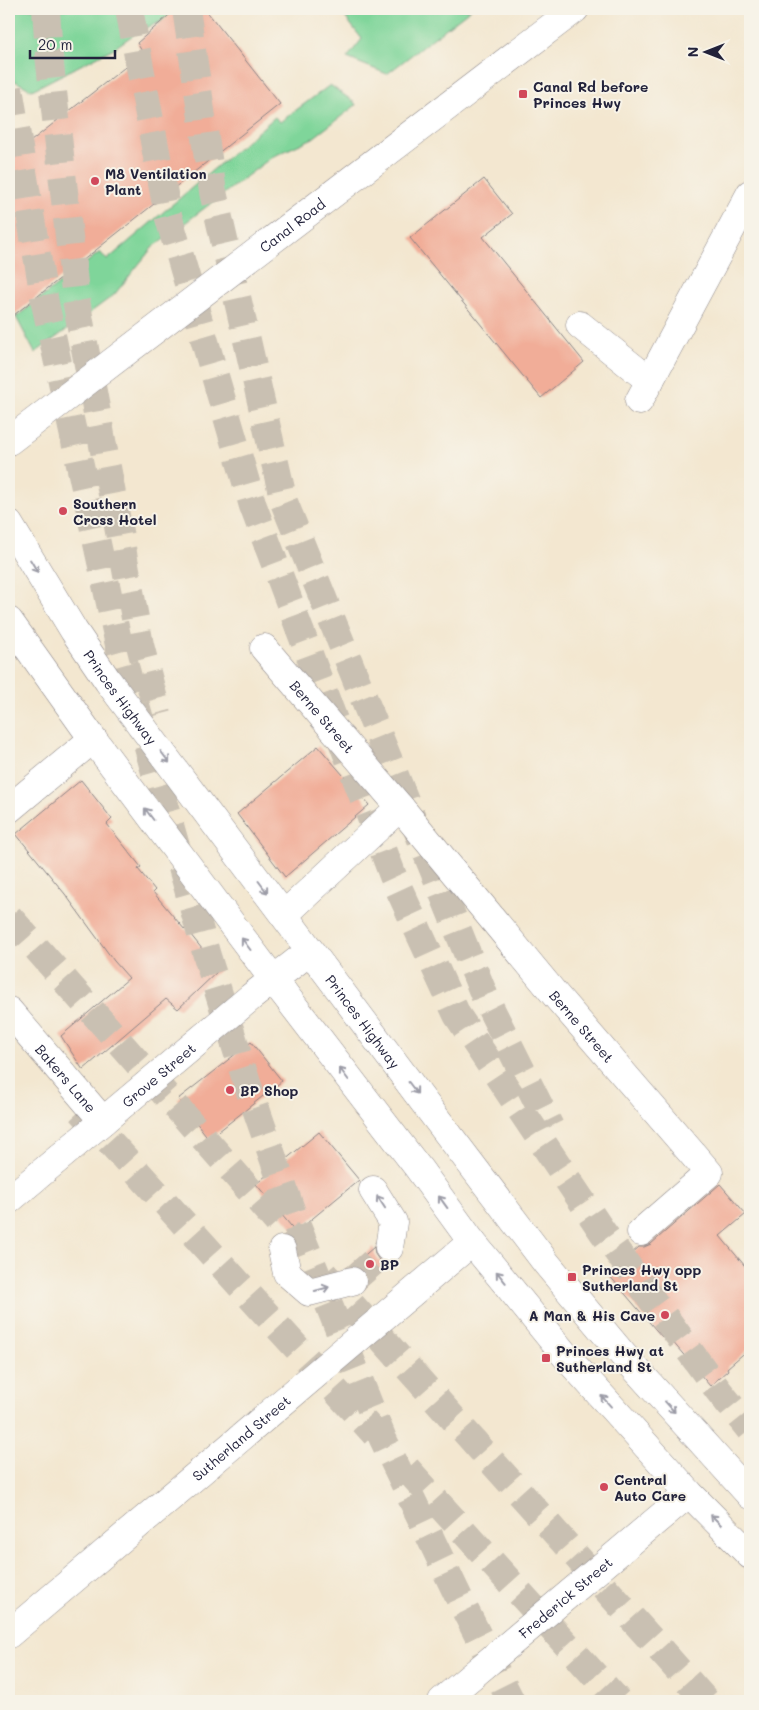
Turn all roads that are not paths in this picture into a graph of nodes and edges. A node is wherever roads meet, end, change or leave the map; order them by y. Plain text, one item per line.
1 (575, 9) edge
2 (750, 194) edge
3 (580, 325) dead end
4 (9, 441) edge
5 (9, 524) edge
6 (9, 621) edge
7 (264, 648) dead end
8 (93, 739) junction
9 (400, 806) junction
10 (9, 809) edge
11 (284, 915) junction
12 (310, 951) junction
13 (272, 979) junction
14 (9, 1011) edge
15 (103, 1122) junction
16 (373, 1190) dead end
17 (9, 1200) edge
18 (641, 1232) dead end
19 (472, 1242) junction
20 (389, 1248) tunnel mouth
21 (282, 1250) tunnel mouth
22 (352, 1281) tunnel mouth
23 (689, 1493) junction
24 (750, 1495) edge
25 (750, 1555) edge
26 (9, 1634) edge
27 (442, 1701) edge

1 - 4 main road, Canal Road
2 - 3 main road
5 -> 11 main road, Princes Highway
6 - 8 main road
7 - 9 main road, Berne Street
8 - 10 main road
13 -> 8 main road
9 - 11 main road
9 - 18 main road, Berne Street
11 - 12 main road, Princes Highway
12 - 13 main road, Grove Street
12 -> 24 main road, Princes Highway
13 - 15 main road, Grove Street
19 -> 13 main road
14 - 15 main road, Bakers Lane
15 - 17 main road, Grove Street
20 -> 16 main road
23 -> 19 main road
19 - 26 main road, Sutherland Street
21 -> 22 main road
25 -> 23 main road
23 - 27 main road, Frederick Street

